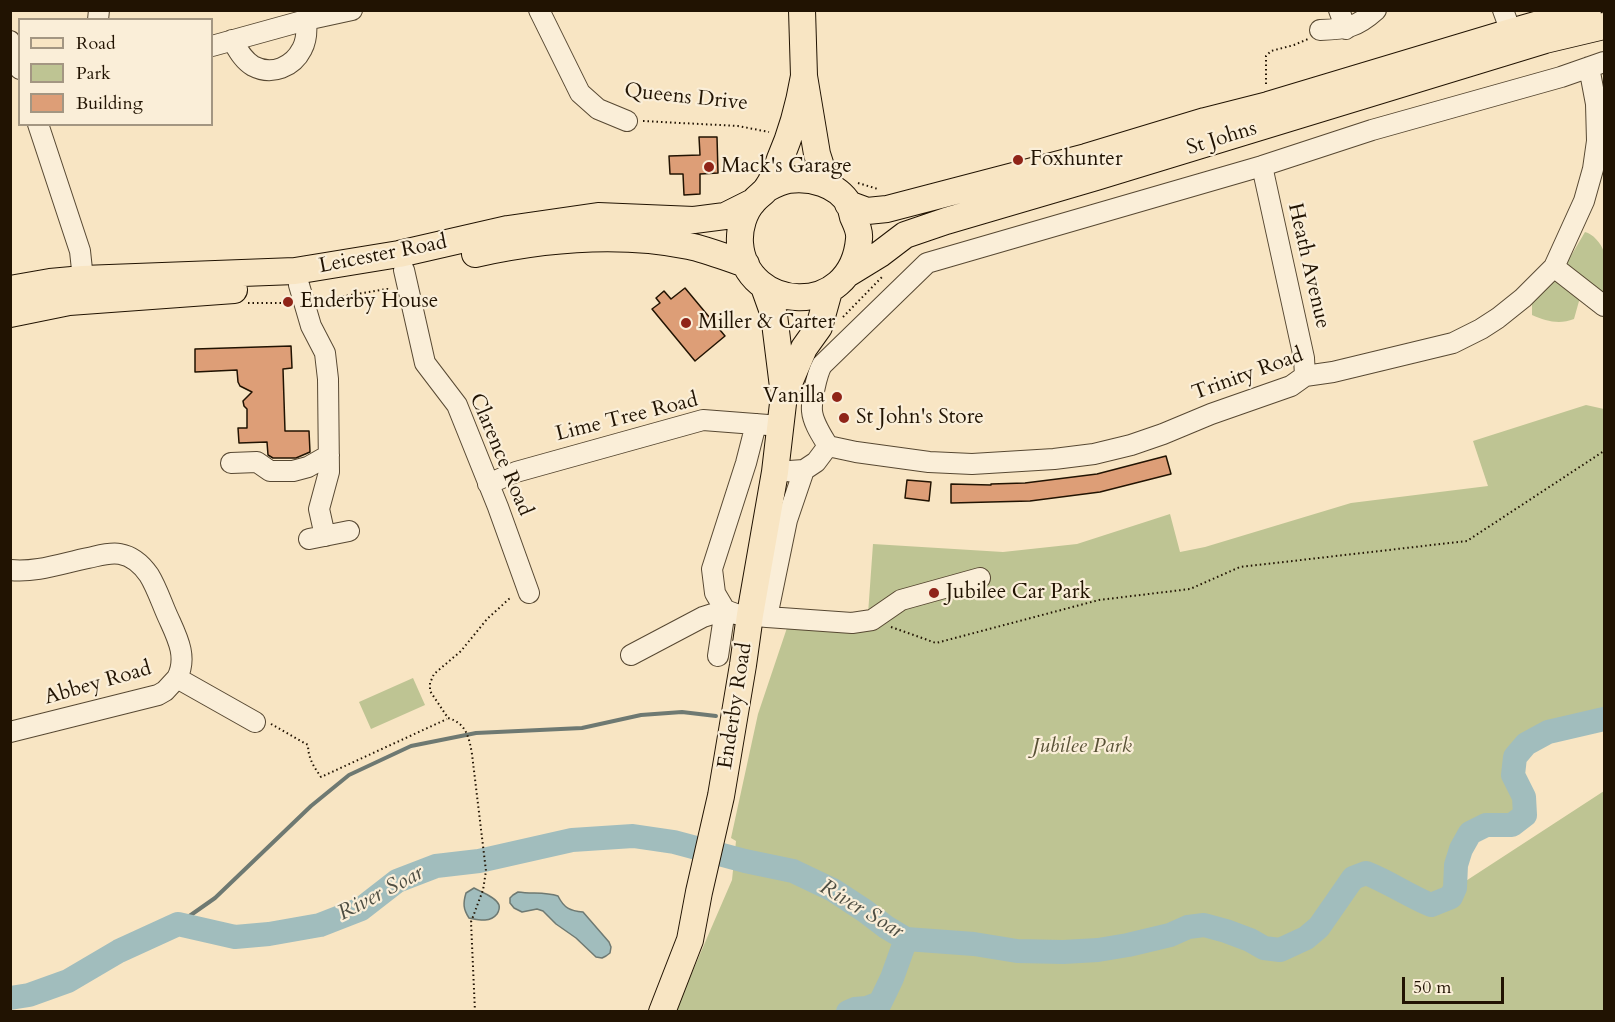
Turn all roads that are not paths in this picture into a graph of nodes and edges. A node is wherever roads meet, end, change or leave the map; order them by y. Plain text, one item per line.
1 (539, 10) edge
2 (802, 10) edge
3 (1376, 10) edge
4 (1588, 10) edge
5 (347, 11) edge
6 (306, 20) junction
7 (1342, 20) edge
8 (1507, 21) edge
9 (1605, 26) edge
10 (1320, 30) road end
11 (232, 40) junction
12 (10, 41) edge
13 (213, 46) edge
14 (18, 63) edge
15 (1597, 65) edge
16 (804, 76) junction
17 (627, 121) road end
18 (39, 126) edge
19 (1262, 166) junction
20 (826, 185) junction
21 (760, 195) junction
22 (849, 204) junction
23 (746, 264) junction
24 (1554, 267) junction
25 (404, 270) junction
26 (849, 273) junction
27 (83, 279) junction
28 (299, 285) junction
29 (764, 287) junction
30 (10, 289) edge
31 (829, 291) junction
32 (1605, 306) edge
33 (10, 314) edge
34 (1305, 376) junction
35 (812, 412) junction
36 (776, 413) junction
37 (828, 446) junction
38 (329, 455) junction
39 (231, 463) dead end
40 (804, 470) junction
41 (775, 472) junction
42 (488, 484) junction
43 (349, 531) dead end
44 (10, 570) edge
45 (980, 578) dead end
46 (529, 593) road end
47 (747, 614) junction
48 (631, 655) dead end
49 (718, 656) dead end
50 (177, 678) junction
51 (255, 722) road end
52 (10, 732) edge
53 (662, 1011) edge

1 - 17 street, Queens Drive
2 - 16 main road
3 - 7 street
4 - 8 main road, St Johns
5 - 6 street
6 - 11 street
6 - 11 street
7 - 10 street
8 - 22 main road, St Johns
9 - 26 main road, St Johns
11 - 13 street
12 - 14 street
15 - 19 street
15 - 24 street, Trinity Road
16 - 20 main road
16 - 21 main road
18 - 27 street
19 - 34 street, Heath Avenue
19 - 35 street
20 - 21 main road
20 - 22 main road
21 - 23 main road
21 - 27 main road, Leicester Road
22 - 26 main road
23 - 25 main road, Leicester Road
23 - 29 main road
24 - 32 street
24 - 34 street, Trinity Road
25 - 28 main road, Leicester Road
25 - 42 street, Clarence Road
26 - 31 main road
27 - 30 main road, Leicester Road
28 - 33 main road, Leicester Road
28 - 38 street
29 - 31 main road
29 - 36 main road, Enderby Road
31 - 36 main road, Enderby Road
34 - 37 street, Trinity Road
35 - 36 street, Lime Tree Road
35 - 37 street
36 - 41 main road, Enderby Road
36 - 42 street, Lime Tree Road
36 - 47 street
37 - 40 street
38 - 39 street
38 - 43 street
40 - 41 street
40 - 47 street
41 - 47 main road, Enderby Road
42 - 46 street, Clarence Road
44 - 50 street
45 - 47 street
47 - 48 street
47 - 49 street
47 - 53 main road, Enderby Road
50 - 51 street, Abbey Road
50 - 52 street, Abbey Road

